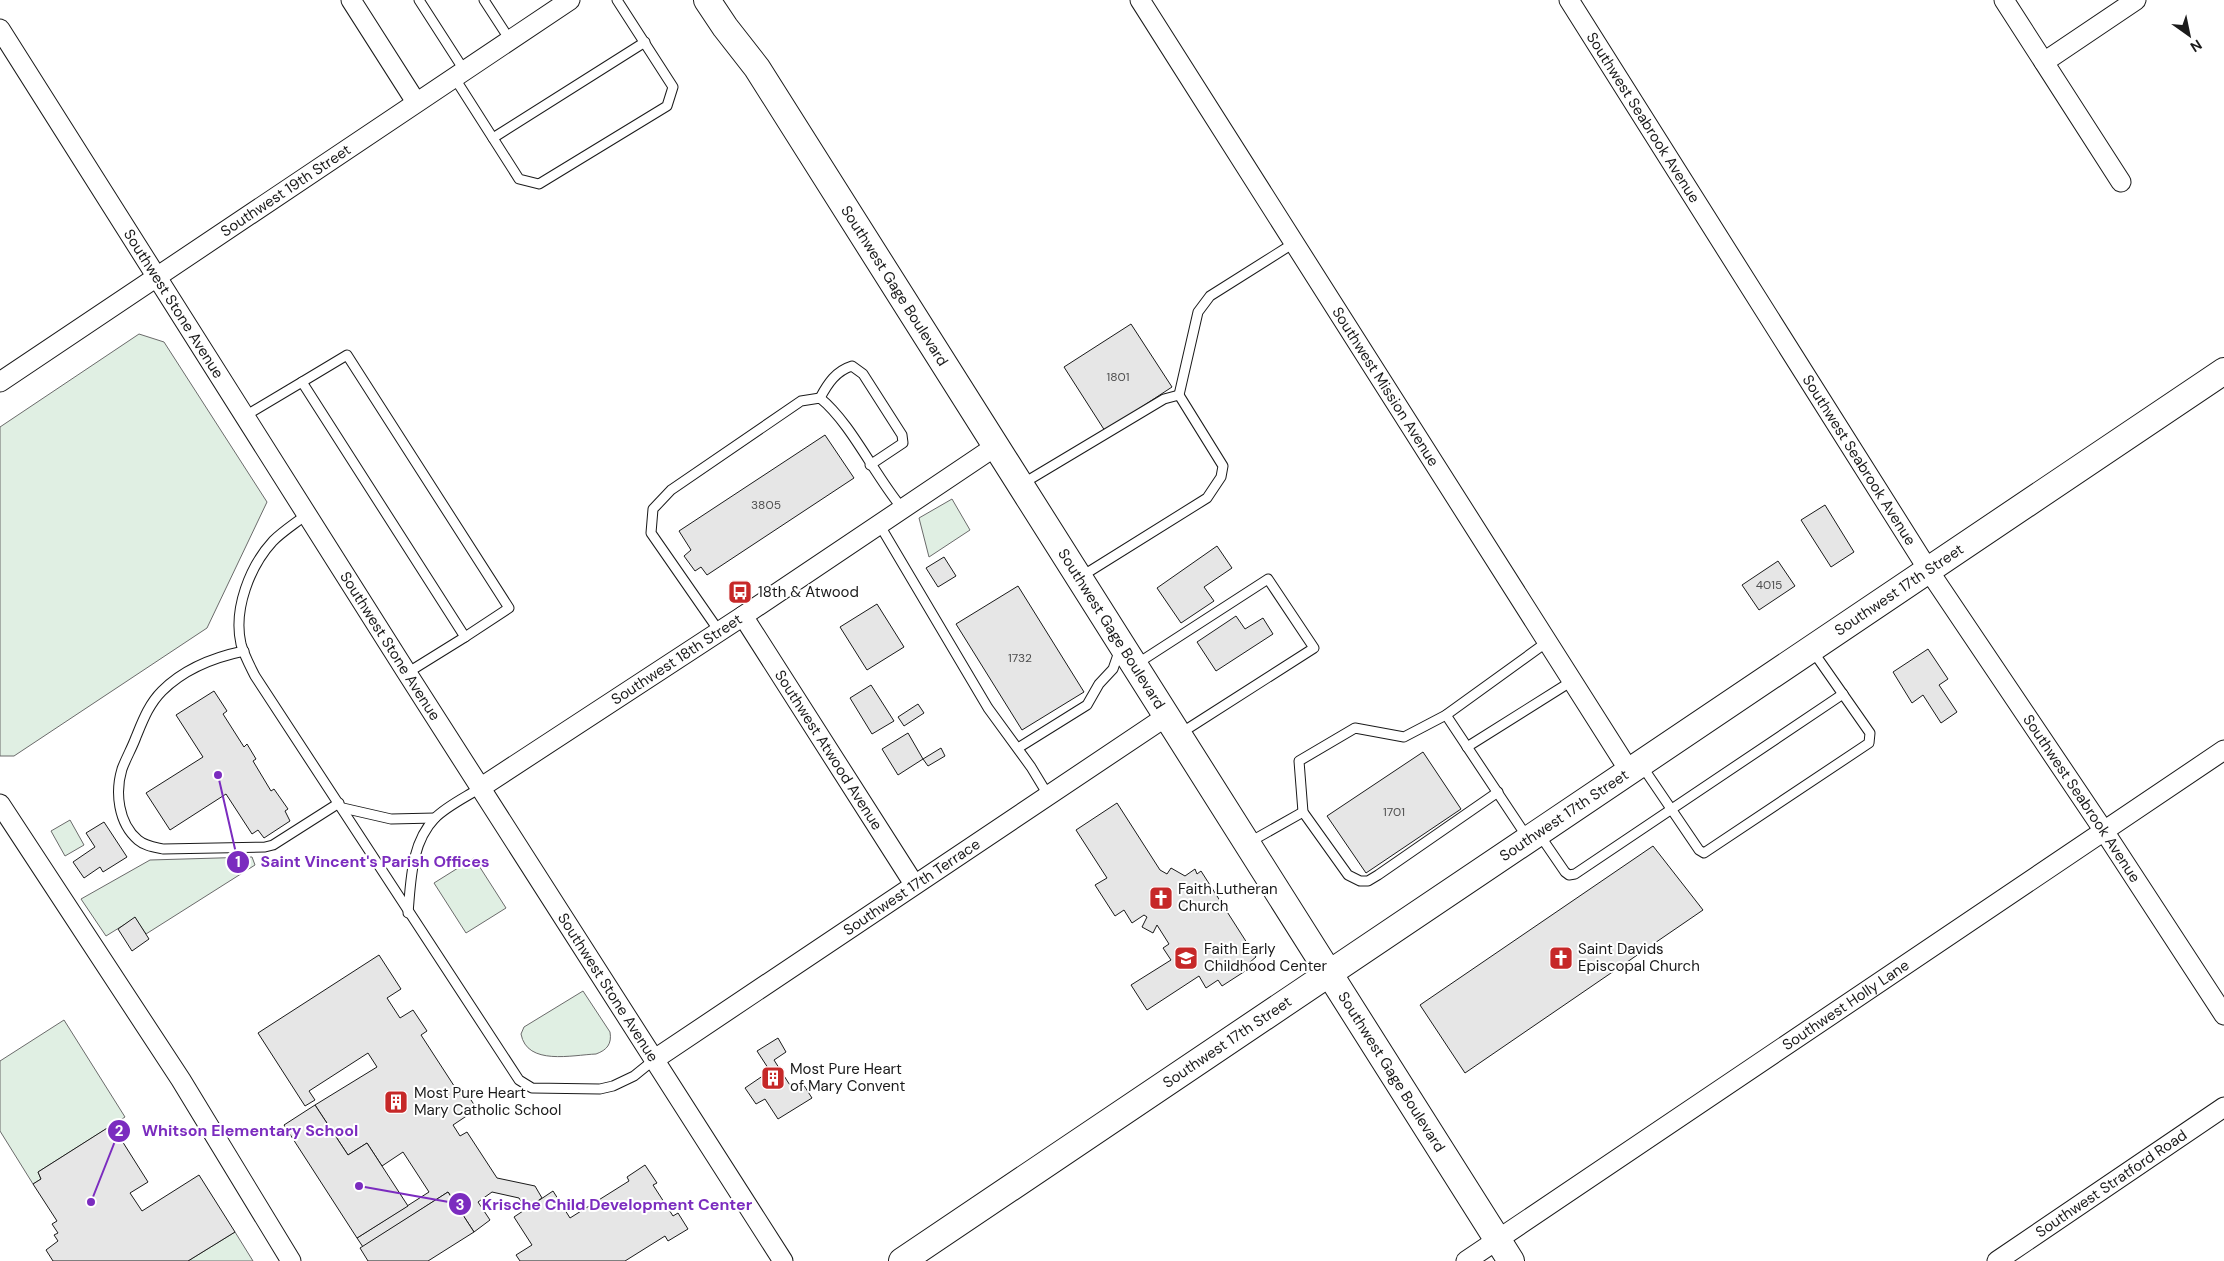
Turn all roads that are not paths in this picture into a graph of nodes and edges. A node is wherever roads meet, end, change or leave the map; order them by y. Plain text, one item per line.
1 (351, 0) edge
2 (419, 0) edge
3 (484, 0) edge
4 (570, 0) edge
5 (617, 0) edge
6 (707, 0) edge
7 (1140, 0) edge
8 (1569, 0) edge
9 (2004, 0) edge
10 (2136, 0) edge
11 (0, 29) edge
12 (510, 40) junction
13 (644, 42) junction
14 (2044, 62) junction
15 (459, 73) junction
16 (416, 102) junction
17 (492, 138) junction
18 (2120, 182) dead end
19 (1294, 243) junction
20 (158, 276) junction
21 (2224, 371) edge
22 (0, 382) edge
23 (302, 382) junction
24 (1179, 395) junction
25 (820, 398) junction
26 (245, 416) junction
27 (996, 446) junction
28 (870, 465) junction
29 (1020, 485) junction
30 (902, 508) junction
31 (306, 514) junction
32 (879, 524) junction
33 (1929, 571) junction
34 (1079, 578) junction
35 (742, 616) junction
36 (719, 631) junction
37 (465, 637) junction
38 (1547, 642) junction
39 (1812, 650) junction
40 (244, 651) junction
41 (1128, 655) junction
42 (407, 673) junction
43 (1572, 681) junction
44 (1843, 694) junction
45 (1446, 715) junction
46 (1173, 725) junction
47 (1467, 747) junction
48 (1018, 748) junction
49 (2224, 750) edge
50 (1636, 768) junction
51 (480, 788) junction
52 (1498, 792) junction
53 (1048, 795) junction
54 (0, 804) edge
55 (341, 805) junction
56 (1671, 809) junction
57 (1303, 812) junction
58 (436, 818) junction
59 (2104, 832) junction
60 (1534, 837) junction
61 (1248, 843) junction
62 (914, 884) junction
63 (408, 913) junction
64 (1329, 974) junction
65 (2224, 1015) edge
66 (655, 1059) junction
67 (2224, 1107) edge
68 (1505, 1250) edge
69 (291, 1261) edge
70 (783, 1261) edge
71 (902, 1261) edge
72 (1466, 1261) edge
73 (1997, 1261) edge

1 - 16 street
2 - 15 lane
3 - 12 lane
4 - 12 street, Southwest 19th Street
5 - 13 lane
6 - 27 main road, Southwest Gage Boulevard
7 - 19 street, Southwest Mission Avenue
8 - 33 street, Southwest Seabrook Avenue
9 - 14 street
10 - 14 street
11 - 20 street, Southwest Stone Avenue
12 - 15 street, Southwest 19th Street
13 - 17 lane
13 - 17 lane
14 - 18 street
15 - 16 street, Southwest 19th Street
15 - 17 lane
16 - 20 street, Southwest 19th Street
19 - 24 lane
19 - 38 street, Southwest Mission Avenue
20 - 22 street, Southwest 19th Street
20 - 26 street, Southwest Stone Avenue
21 - 33 main road, Southwest 17th Street
23 - 26 lane
23 - 37 lane
23 - 37 lane
24 - 29 lane
24 - 34 lane
25 - 28 lane
25 - 28 lane
25 - 36 lane
26 - 31 street, Southwest Stone Avenue
27 - 29 main road, Southwest Gage Boulevard
27 - 30 street, Southwest 18th Street
28 - 30 lane
29 - 34 main road, Southwest Gage Boulevard
30 - 32 street, Southwest 18th Street
31 - 40 lane
31 - 42 street, Southwest Stone Avenue
32 - 35 street, Southwest 18th Street
32 - 48 lane
33 - 39 main road, Southwest 17th Street
33 - 59 street, Southwest Seabrook Avenue
34 - 41 main road, Southwest Gage Boulevard
35 - 36 street, Southwest 18th Street
35 - 62 street, Southwest Atwood Avenue
36 - 51 street, Southwest 18th Street
37 - 42 lane
38 - 43 street, Southwest Mission Avenue
38 - 45 lane
39 - 44 lane
39 - 50 main road, Southwest 17th Street
40 - 55 lane
40 - 55 lane
41 - 46 main road, Southwest Gage Boulevard
41 - 46 lane
41 - 48 lane
42 - 51 street, Southwest Stone Avenue
43 - 47 lane
43 - 50 street, Southwest Mission Avenue
44 - 56 lane
44 - 56 lane
45 - 47 lane
45 - 57 lane
46 - 53 street, Southwest 17th Terrace
46 - 61 main road, Southwest Gage Boulevard
47 - 52 lane
48 - 53 lane
49 - 59 street, Southwest Holly Lane
50 - 56 lane
50 - 60 main road, Southwest 17th Street
51 - 58 lane
51 - 66 street, Southwest Stone Avenue
52 - 57 lane
52 - 60 lane
53 - 62 street, Southwest 17th Terrace
54 - 69 street
55 - 58 lane
55 - 63 lane
56 - 60 lane
57 - 61 lane
58 - 63 lane
59 - 65 street, Southwest Seabrook Avenue
59 - 68 street, Southwest Holly Lane
60 - 64 main road, Southwest 17th Street
61 - 64 main road, Southwest Gage Boulevard
62 - 66 street, Southwest 17th Terrace
63 - 66 lane
64 - 68 main road, Southwest Gage Boulevard
64 - 71 main road, Southwest 17th Street
66 - 70 street, Southwest Stone Avenue
67 - 73 street, Southwest Stratford Road
68 - 72 street, Southwest Holly Lane

